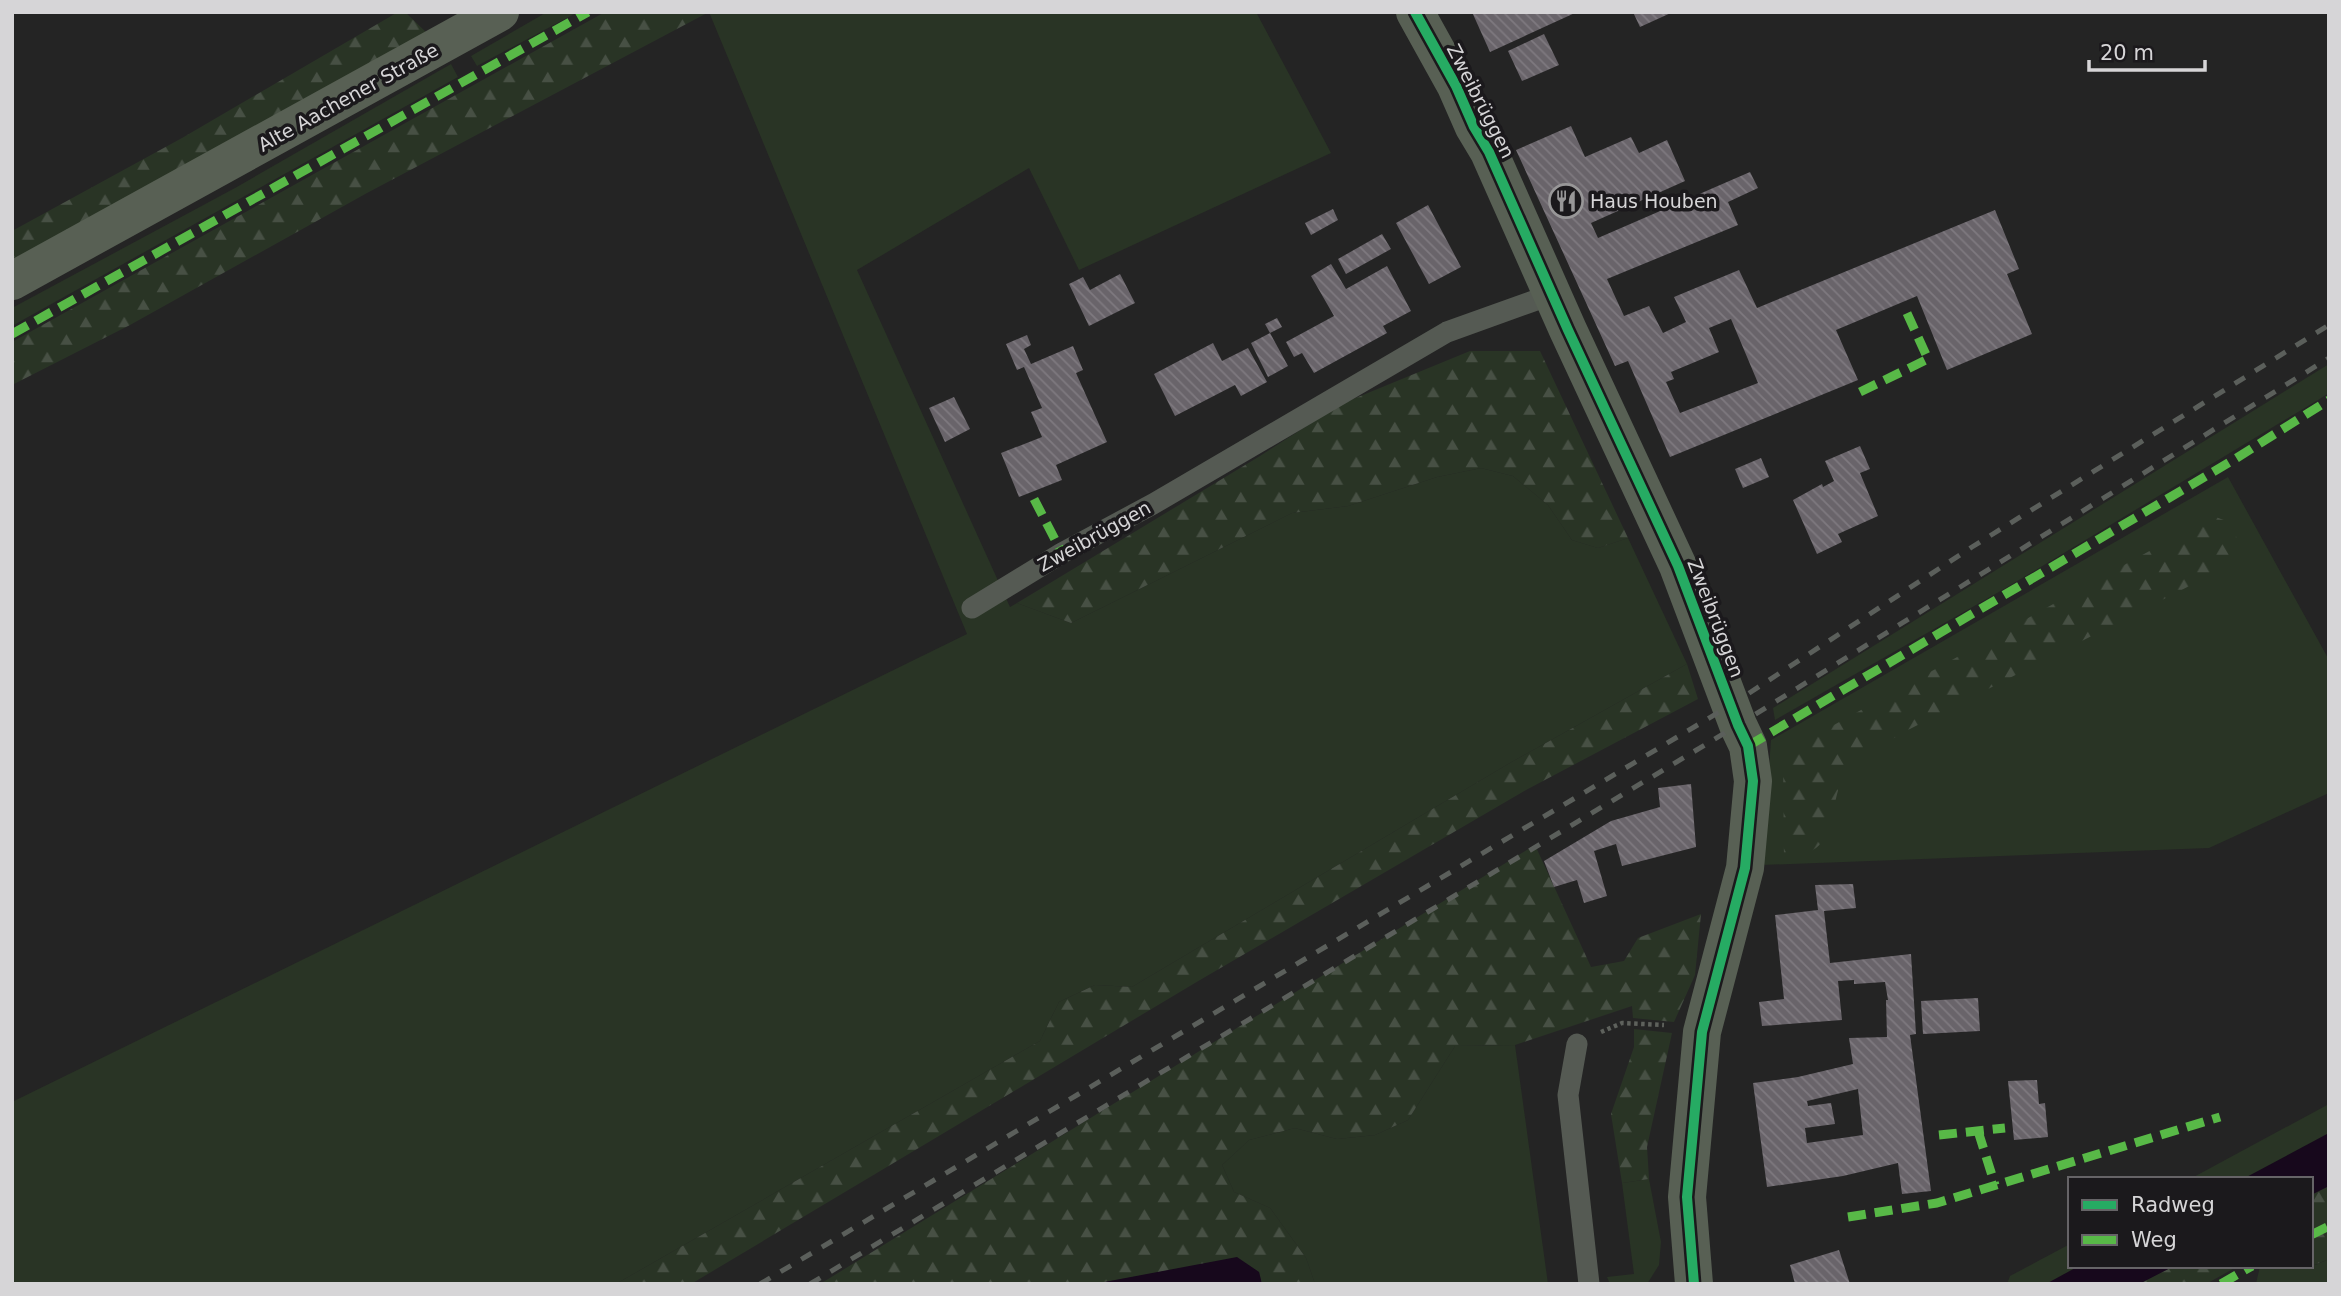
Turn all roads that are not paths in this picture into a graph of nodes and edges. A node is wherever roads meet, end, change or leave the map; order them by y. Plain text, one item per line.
1 (500, 12) edge
2 (1415, 12) edge
3 (12, 281) edge
4 (1553, 294) junction
5 (972, 608) dead end
6 (1577, 1044) road end
7 (1589, 1284) edge
8 (1694, 1284) edge

1 - 3 street, Alte Aachener Straße
2 - 4 street, Zweibrüggen
4 - 5 lane, Zweibrüggen
4 - 8 street, Zweibrüggen
6 - 7 lane

